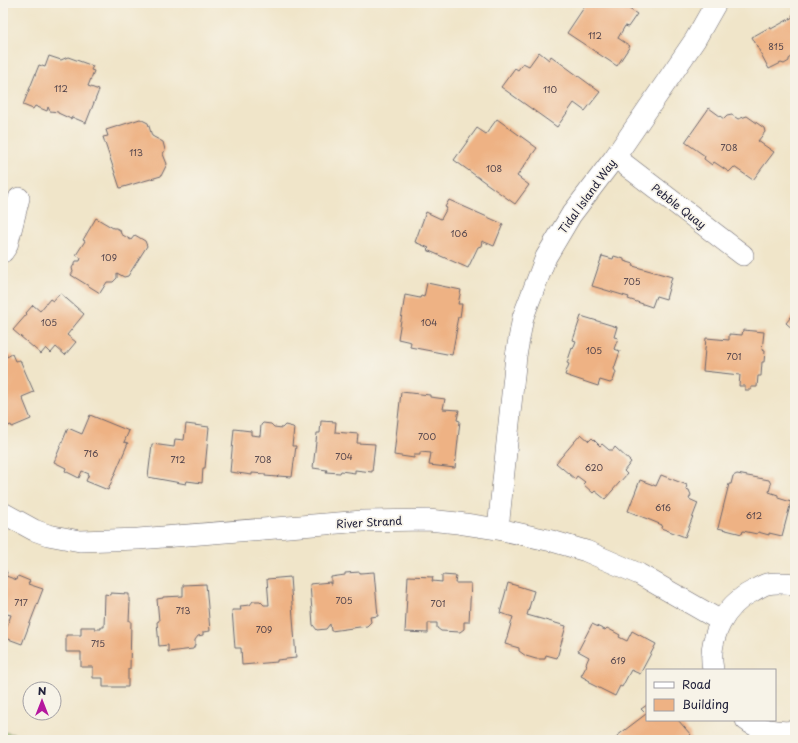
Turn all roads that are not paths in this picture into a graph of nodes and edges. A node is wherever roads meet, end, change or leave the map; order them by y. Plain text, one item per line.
1 (716, 3) edge
2 (615, 157) junction
3 (19, 198) dead end
4 (3, 252) edge
5 (743, 255) dead end
6 (3, 513) edge
7 (498, 529) junction
8 (795, 584) edge
9 (721, 621) junction
10 (713, 669) edge
11 (747, 721) edge
12 (795, 731) edge

1 - 2 street, Tidal Island Way
2 - 5 street, Pebble Quay
2 - 7 street, Tidal Island Way
3 - 4 street
6 - 7 street, River Strand
7 - 9 street, River Strand
8 - 9 street
9 - 10 street
11 - 12 street

